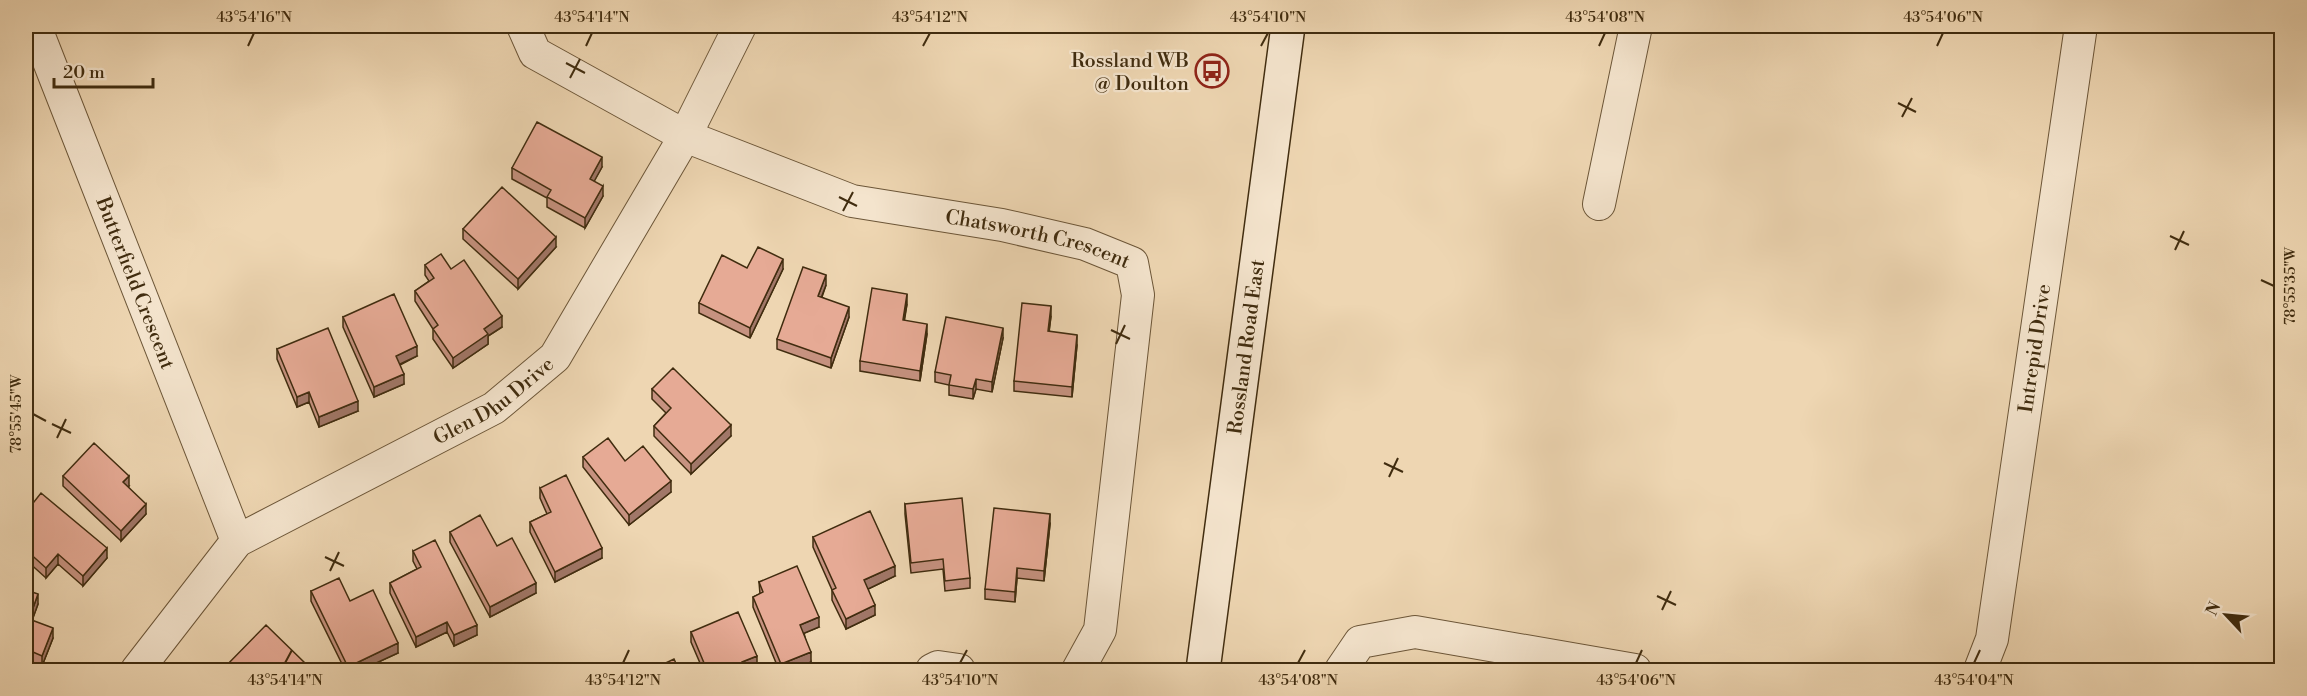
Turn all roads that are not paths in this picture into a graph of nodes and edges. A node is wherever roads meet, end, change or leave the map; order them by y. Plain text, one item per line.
1 (35, 26) edge
2 (523, 26) edge
3 (740, 26) edge
4 (1288, 26) edge
5 (1636, 26) edge
6 (2081, 26) edge
7 (685, 136) junction
8 (1599, 204) dead end
9 (237, 541) junction
10 (137, 670) edge
11 (933, 670) edge
12 (959, 670) edge
13 (1078, 670) edge
14 (1203, 670) edge
15 (1341, 670) edge
16 (1635, 670) edge
17 (1980, 670) edge

1 - 9 street, Butterfield Crescent
2 - 7 street
3 - 7 street, Glen Dhu Drive
4 - 14 main road, Rossland Road East
5 - 8 street
6 - 17 street, Intrepid Drive
7 - 9 street, Glen Dhu Drive
7 - 13 street, Chatsworth Crescent
9 - 10 street, Glen Dhu Drive
11 - 12 street
15 - 16 street

